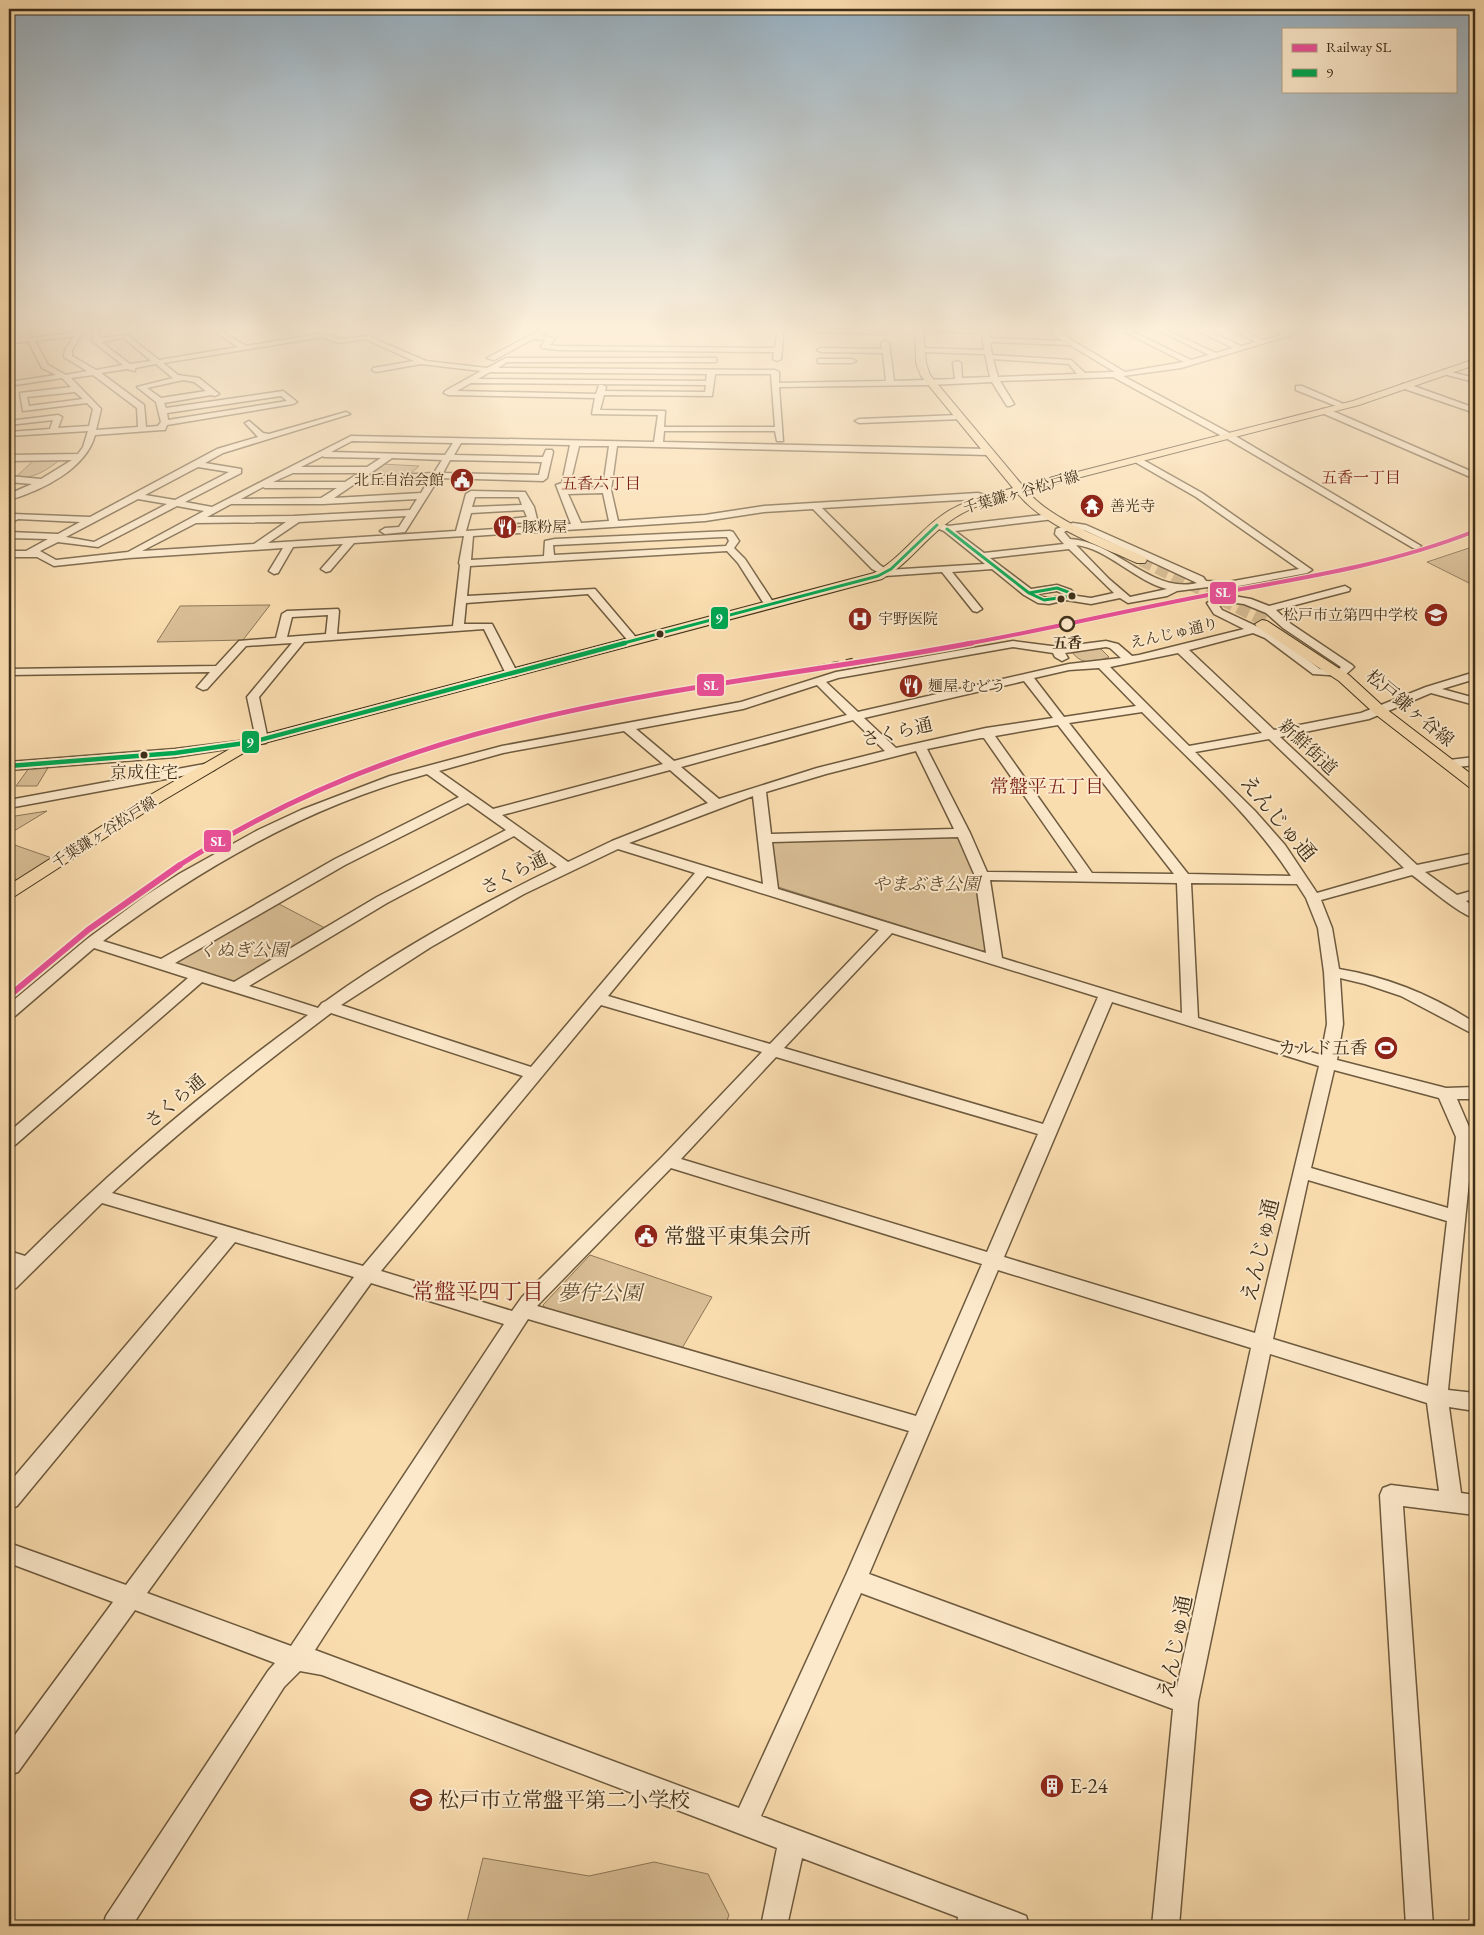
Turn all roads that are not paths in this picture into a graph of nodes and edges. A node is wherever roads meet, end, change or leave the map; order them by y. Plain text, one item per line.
1 (56, 417) edge
2 (58, 417) edge
3 (94, 417) edge
4 (142, 417) edge
5 (164, 417) edge
6 (204, 417) edge
7 (245, 417) edge
8 (334, 417) edge
9 (662, 417) edge
10 (777, 417) edge
11 (952, 417) edge
12 (960, 417) edge
13 (1196, 417) edge
14 (1301, 417) edge
15 (1340, 417) edge
16 (859, 421) dead end
17 (9, 423) edge
18 (164, 423) junction
19 (778, 428) junction
20 (660, 429) junction
21 (141, 430) junction
22 (54, 431) junction
23 (91, 431) junction
24 (9, 434) edge
25 (266, 436) junction
26 (1230, 436) junction
27 (413, 440) junction
28 (458, 441) junction
29 (551, 443) junction
30 (575, 443) junction
31 (613, 444) junction
32 (658, 445) junction
33 (781, 448) junction
34 (989, 452) junction
35 (322, 454) junction
36 (390, 456) junction
37 (79, 457) junction
38 (9, 458) edge
39 (33, 458) junction
40 (447, 458) junction
41 (547, 460) junction
42 (1138, 460) junction
43 (198, 464) junction
44 (16, 470) edge
45 (292, 470) junction
46 (369, 470) junction
47 (436, 475) junction
48 (1475, 476) edge
49 (9, 480) edge
50 (41, 482) junction
51 (351, 483) junction
52 (261, 485) junction
53 (563, 487) junction
54 (607, 490) junction
55 (1020, 490) junction
56 (138, 496) junction
57 (423, 496) junction
58 (9, 497) edge
59 (990, 498) junction
60 (176, 502) junction
61 (228, 502) junction
62 (323, 502) junction
63 (816, 506) junction
64 (529, 507) junction
65 (214, 510) junction
66 (467, 510) junction
67 (413, 513) junction
68 (297, 519) junction
69 (93, 520) junction
70 (194, 520) junction
71 (9, 521) edge
72 (614, 524) junction
73 (577, 526) junction
74 (942, 527) junction
75 (464, 530) junction
76 (1067, 530) junction
77 (9, 535) edge
78 (382, 535) junction
79 (60, 538) junction
80 (270, 538) junction
81 (350, 542) junction
82 (147, 545) junction
83 (289, 546) junction
84 (1416, 546) dead end
85 (255, 548) junction
86 (730, 548) junction
87 (30, 553) junction
88 (9, 554) edge
89 (129, 555) junction
90 (981, 556) junction
91 (549, 559) junction
92 (1139, 561) tunnel mouth
93 (464, 563) junction
94 (994, 566) junction
95 (326, 569) dead end
96 (945, 569) junction
97 (274, 571) dead end
98 (886, 573) junction
99 (1203, 584) junction
100 (1174, 588) junction
101 (1345, 589) dead end
102 (1121, 595) junction
103 (460, 600) junction
104 (770, 605) junction
105 (977, 609) dead end
106 (1263, 621) junction
107 (458, 629) junction
108 (331, 638) junction
109 (301, 639) junction
110 (281, 641) junction
111 (634, 641) junction
112 (1180, 648) junction
113 (1059, 650) junction
114 (1130, 660) junction
115 (1102, 665) junction
116 (1069, 667) junction
117 (219, 669) junction
118 (9, 672) edge
119 (512, 674) junction
120 (1475, 675) edge
121 (1026, 676) junction
122 (819, 681) junction
123 (203, 687) dead end
124 (1430, 689) junction
125 (1475, 702) edge
126 (1143, 708) junction
127 (1380, 710) junction
128 (856, 716) junction
129 (1059, 720) junction
130 (626, 726) junction
131 (986, 732) junction
132 (1270, 735) junction
133 (257, 741) junction
134 (919, 746) junction
135 (1187, 750) junction
136 (893, 752) junction
137 (1475, 761) edge
138 (671, 764) junction
139 (1448, 764) junction
140 (9, 766) edge
141 (210, 767) junction
142 (428, 769) junction
143 (1475, 784) edge
144 (759, 790) junction
145 (468, 798) junction
146 (9, 804) edge
147 (717, 804) junction
148 (490, 814) junction
149 (514, 831) junction
150 (963, 833) junction
151 (766, 838) junction
152 (617, 844) junction
153 (1475, 857) edge
154 (566, 867) junction
155 (1414, 870) junction
156 (704, 872) junction
157 (982, 876) junction
158 (1088, 877) junction
159 (1184, 878) junction
160 (1302, 880) junction
161 (771, 891) junction
162 (9, 892) edge
163 (1475, 894) edge
164 (1313, 898) junction
165 (1454, 900) junction
166 (1475, 914) edge
167 (889, 928) junction
168 (92, 942) junction
169 (995, 960) junction
170 (163, 964) junction
171 (1332, 972) junction
172 (199, 976) junction
173 (236, 986) junction
174 (1107, 995) junction
175 (599, 999) junction
176 (323, 1010) junction
177 (9, 1012) edge
178 (1190, 1021) junction
179 (1475, 1030) edge
180 (772, 1049) junction
181 (1328, 1063) junction
182 (534, 1074) junction
183 (1475, 1093) edge
184 (1446, 1094) junction
185 (1047, 1131) junction
186 (1470, 1141) edge
187 (9, 1142) edge
188 (668, 1161) junction
189 (1302, 1172) junction
190 (98, 1195) junction
191 (1457, 1218) junction
192 (230, 1234) junction
193 (9, 1258) edge
194 (993, 1261) junction
195 (27, 1264) junction
196 (367, 1274) junction
197 (9, 1283) edge
198 (519, 1315) junction
199 (1262, 1344) junction
200 (1437, 1398) junction
201 (1475, 1402) edge
202 (921, 1426) junction
203 (9, 1498) edge
204 (1451, 1502) junction
205 (1475, 1505) edge
206 (9, 1553) edge
207 (855, 1580) junction
208 (130, 1598) junction
209 (296, 1659) junction
210 (1186, 1702) junction
211 (9, 1763) edge
212 (745, 1823) junction
213 (792, 1841) junction
214 (971, 1918) edge
215 (116, 1926) edge
216 (774, 1926) edge
217 (1016, 1926) edge
218 (1166, 1926) edge
219 (1420, 1926) edge

1 - 17 street
2 - 22 street
3 - 23 street
4 - 21 street
5 - 18 street
6 - 18 street
7 - 25 street
8 - 25 street
9 - 20 street
10 - 19 street
11 - 16 street
12 - 34 main road
13 - 26 street
14 - 26 main road, 千葉鎌ヶ谷松戸線
15 - 48 street
18 - 21 street
19 - 20 street
19 - 33 street
20 - 32 street
21 - 23 street
22 - 23 street
22 - 24 street
23 - 37 street
25 - 43 street
26 - 42 main road, 千葉鎌ヶ谷松戸線
26 - 84 street
27 - 28 street
27 - 35 street
27 - 36 street
28 - 29 street
28 - 40 street
29 - 30 street
29 - 41 street
30 - 31 street
30 - 53 street
31 - 32 street
31 - 54 street
32 - 33 street
33 - 34 street
34 - 55 main road
35 - 36 street
35 - 45 street
36 - 40 street
36 - 46 street
37 - 39 street
37 - 50 street
38 - 39 street
39 - 44 street
40 - 41 street
40 - 47 street
41 - 47 street
42 - 55 main road, 千葉鎌ヶ谷松戸線
42 - 99 street
43 - 56 street
43 - 60 street
45 - 46 street
45 - 52 street
46 - 51 street
47 - 51 street
47 - 57 street
49 - 50 street
50 - 58 street
51 - 52 street
51 - 62 street
52 - 61 street
53 - 54 street
53 - 73 street
54 - 72 street
55 - 59 main road, 千葉鎌ヶ谷松戸線
55 - 76 main road
56 - 60 street
56 - 69 street
57 - 62 street
57 - 67 street
59 - 63 street
59 - 74 main road, 千葉鎌ヶ谷松戸線
60 - 65 street
60 - 79 street
61 - 62 street
61 - 65 street
62 - 68 street
63 - 72 street
63 - 98 street
64 - 66 street
64 - 66 street
64 - 75 street
65 - 70 street
66 - 75 street
67 - 68 street
67 - 78 street
68 - 70 street
68 - 80 street
69 - 71 street
69 - 79 street
70 - 82 street
72 - 73 street
73 - 75 street
74 - 76 street
74 - 90 street
74 - 98 main road, 千葉鎌ヶ谷松戸線
75 - 78 street
75 - 93 street
76 - 90 street
76 - 92 main road
76 - 99 street
76 - 100 street
76 - 102 street
77 - 79 street
78 - 80 street
78 - 81 street
79 - 87 street
80 - 82 street
80 - 85 street
81 - 83 street
81 - 95 street
82 - 89 street
83 - 85 street
83 - 97 street
85 - 89 street
86 - 91 street
86 - 91 street
86 - 104 street
87 - 88 street
87 - 89 street
90 - 94 street
91 - 93 street
93 - 103 street
94 - 96 street
94 - 102 street
96 - 98 street
96 - 105 street
98 - 104 main road, 千葉鎌ヶ谷松戸線
99 - 100 street
100 - 102 street
101 - 106 street, えんじゅ通り
103 - 107 street
103 - 111 street
104 - 111 main road, 千葉鎌ヶ谷松戸線
106 - 112 street, えんじゅ通り
106 - 127 main road, 松戸鎌ヶ谷線
107 - 108 street
107 - 119 street
108 - 109 street
108 - 110 street
109 - 110 street
109 - 133 street
110 - 117 street
111 - 119 main road, 千葉鎌ヶ谷松戸線
112 - 114 street, えんじゅ通り
112 - 132 street, 新鮮街道
113 - 114 street
113 - 116 street
113 - 122 street
114 - 115 street, えんじゅ通り
115 - 116 street, えんじゅ通り
115 - 126 street, えんじゅ通
116 - 121 street, えんじゅ通り
117 - 118 street
117 - 123 street
119 - 133 main road, 千葉鎌ヶ谷松戸線
120 - 124 street
121 - 128 street, えんじゅ通り
121 - 129 street
122 - 128 street
122 - 130 street
124 - 125 street
124 - 127 street
126 - 129 street, さくら通
126 - 135 street, えんじゅ通
127 - 132 street
127 - 139 main road, 松戸鎌ヶ谷線
128 - 136 street
128 - 138 street, えんじゅ通り
129 - 131 street, さくら通
129 - 159 street
130 - 138 street
130 - 142 street
131 - 134 street, さくら通
131 - 158 street
132 - 135 street
132 - 155 street, 新鮮街道
133 - 140 street
133 - 141 main road, 千葉鎌ヶ谷松戸線
134 - 136 street, さくら通
134 - 150 street
135 - 160 street, えんじゅ通
136 - 144 street, さくら通
137 - 139 street
138 - 147 street
138 - 148 street, えんじゅ通り
139 - 143 main road, 松戸鎌ヶ谷線
141 - 146 street
141 - 162 main road, 千葉鎌ヶ谷松戸線
142 - 145 street
142 - 168 street
144 - 147 street, さくら通
144 - 151 street
145 - 148 street
145 - 170 street
147 - 152 street, さくら通
148 - 149 street
149 - 154 street
149 - 173 street
150 - 151 street
150 - 157 street
151 - 161 street
152 - 154 street, さくら通
152 - 156 street
153 - 155 street
154 - 176 street, さくら通
155 - 164 street
155 - 165 street, 新鮮街道
156 - 161 street
156 - 175 street
157 - 158 street
157 - 169 street
158 - 159 street
159 - 160 street
159 - 178 street
160 - 164 street, えんじゅ通
161 - 167 street
163 - 165 street
164 - 171 street, えんじゅ通
165 - 166 street, 新鮮街道
167 - 169 street
167 - 180 street
168 - 170 street
168 - 177 street
169 - 174 street
170 - 172 street
171 - 179 street
171 - 181 street, えんじゅ通
172 - 173 street
172 - 187 street
173 - 176 street
174 - 178 street
174 - 185 street
175 - 180 street
175 - 182 street
176 - 182 street
176 - 190 street, さくら通
178 - 181 street
180 - 185 street
180 - 188 street
181 - 184 street
181 - 189 street, えんじゅ通
182 - 196 street
183 - 184 street
184 - 186 street
185 - 194 street
186 - 191 street
188 - 194 street
188 - 198 street
189 - 191 street
189 - 199 street, えんじゅ通
190 - 192 street
190 - 195 street, さくら通
191 - 200 street
192 - 196 street
192 - 203 street
193 - 195 street
194 - 199 street
194 - 202 street
195 - 197 street, さくら通
196 - 198 street
196 - 208 street
198 - 202 street
198 - 209 street
199 - 200 street
199 - 210 street, えんじゅ通
200 - 201 street
200 - 204 street
202 - 207 street
204 - 205 street
204 - 219 street
206 - 208 street
207 - 210 street
207 - 212 street
208 - 209 street
208 - 211 street
209 - 212 street
209 - 215 street
210 - 218 street, えんじゅ通
212 - 213 street
213 - 214 street
213 - 216 street
214 - 217 street

